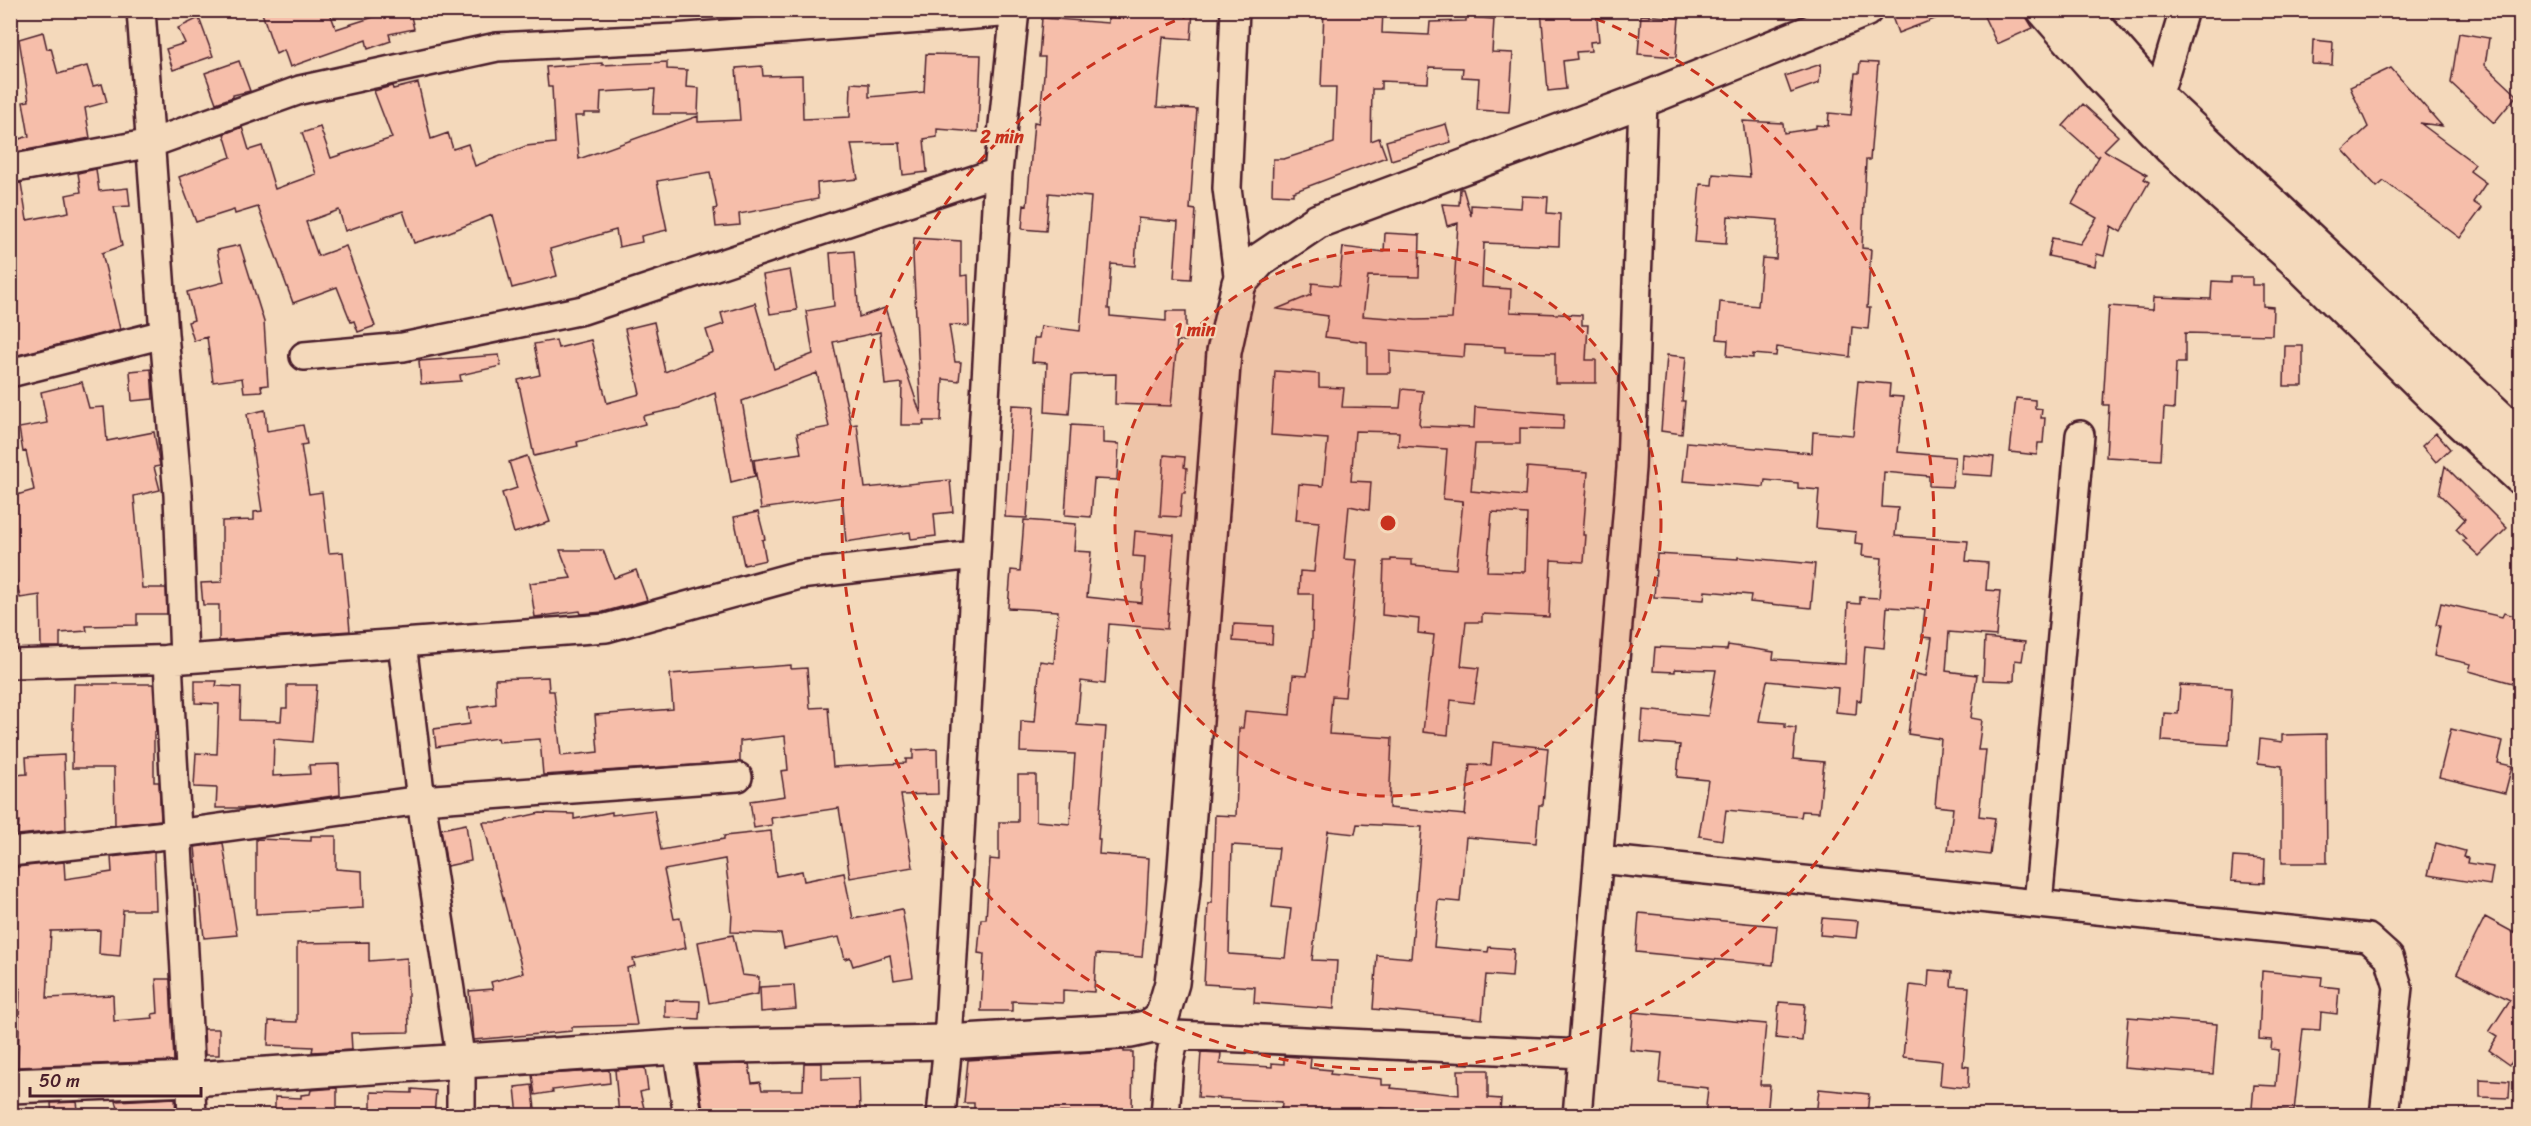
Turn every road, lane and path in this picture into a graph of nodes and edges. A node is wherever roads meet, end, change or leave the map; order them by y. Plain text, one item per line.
1 (141, 10) edge
2 (1235, 10) edge
3 (1865, 10) edge
4 (2044, 10) edge
5 (2082, 10) edge
6 (2184, 10) edge
7 (1014, 11) edge
8 (2158, 97) junction
9 (1643, 100) junction
10 (152, 143) junction
11 (10, 169) edge
12 (998, 172) junction
13 (1239, 283) junction
14 (164, 334) junction
15 (304, 356) dead end
16 (10, 373) edge
17 (2080, 435) dead end
18 (2520, 437) edge
19 (2520, 477) edge
20 (975, 555) junction
21 (402, 643) junction
22 (176, 659) junction
23 (10, 664) edge
24 (738, 777) dead end
25 (421, 800) junction
26 (176, 834) junction
27 (10, 852) edge
28 (1599, 859) junction
29 (2038, 904) junction
30 (1162, 1031) junction
31 (948, 1042) junction
32 (677, 1047) junction
33 (1582, 1054) junction
34 (461, 1062) junction
35 (191, 1079) junction
36 (10, 1086) edge
37 (192, 1116) edge
38 (461, 1116) edge
39 (687, 1116) edge
40 (941, 1116) edge
41 (1164, 1116) edge
42 (1577, 1116) edge
43 (2384, 1116) edge

1 - 10 street
2 - 13 street
3 - 9 street
4 - 19 street
5 - 8 street
6 - 8 street
7 - 10 street
7 - 12 street
8 - 18 street
9 - 13 street
9 - 28 street
10 - 11 street
10 - 14 street
12 - 15 street
12 - 20 street
13 - 30 street
14 - 16 street
14 - 22 street
17 - 29 street
20 - 21 street
20 - 31 street
21 - 22 street
21 - 25 street
22 - 23 street
22 - 26 street
24 - 25 street
25 - 26 street
25 - 34 street
26 - 27 street
26 - 35 street
28 - 29 street
28 - 33 street
29 - 43 street
30 - 31 street
30 - 33 street
30 - 41 street
31 - 32 street
31 - 40 street
32 - 34 street
32 - 39 street
33 - 42 street
34 - 35 street
34 - 38 street
35 - 36 street
35 - 37 street

